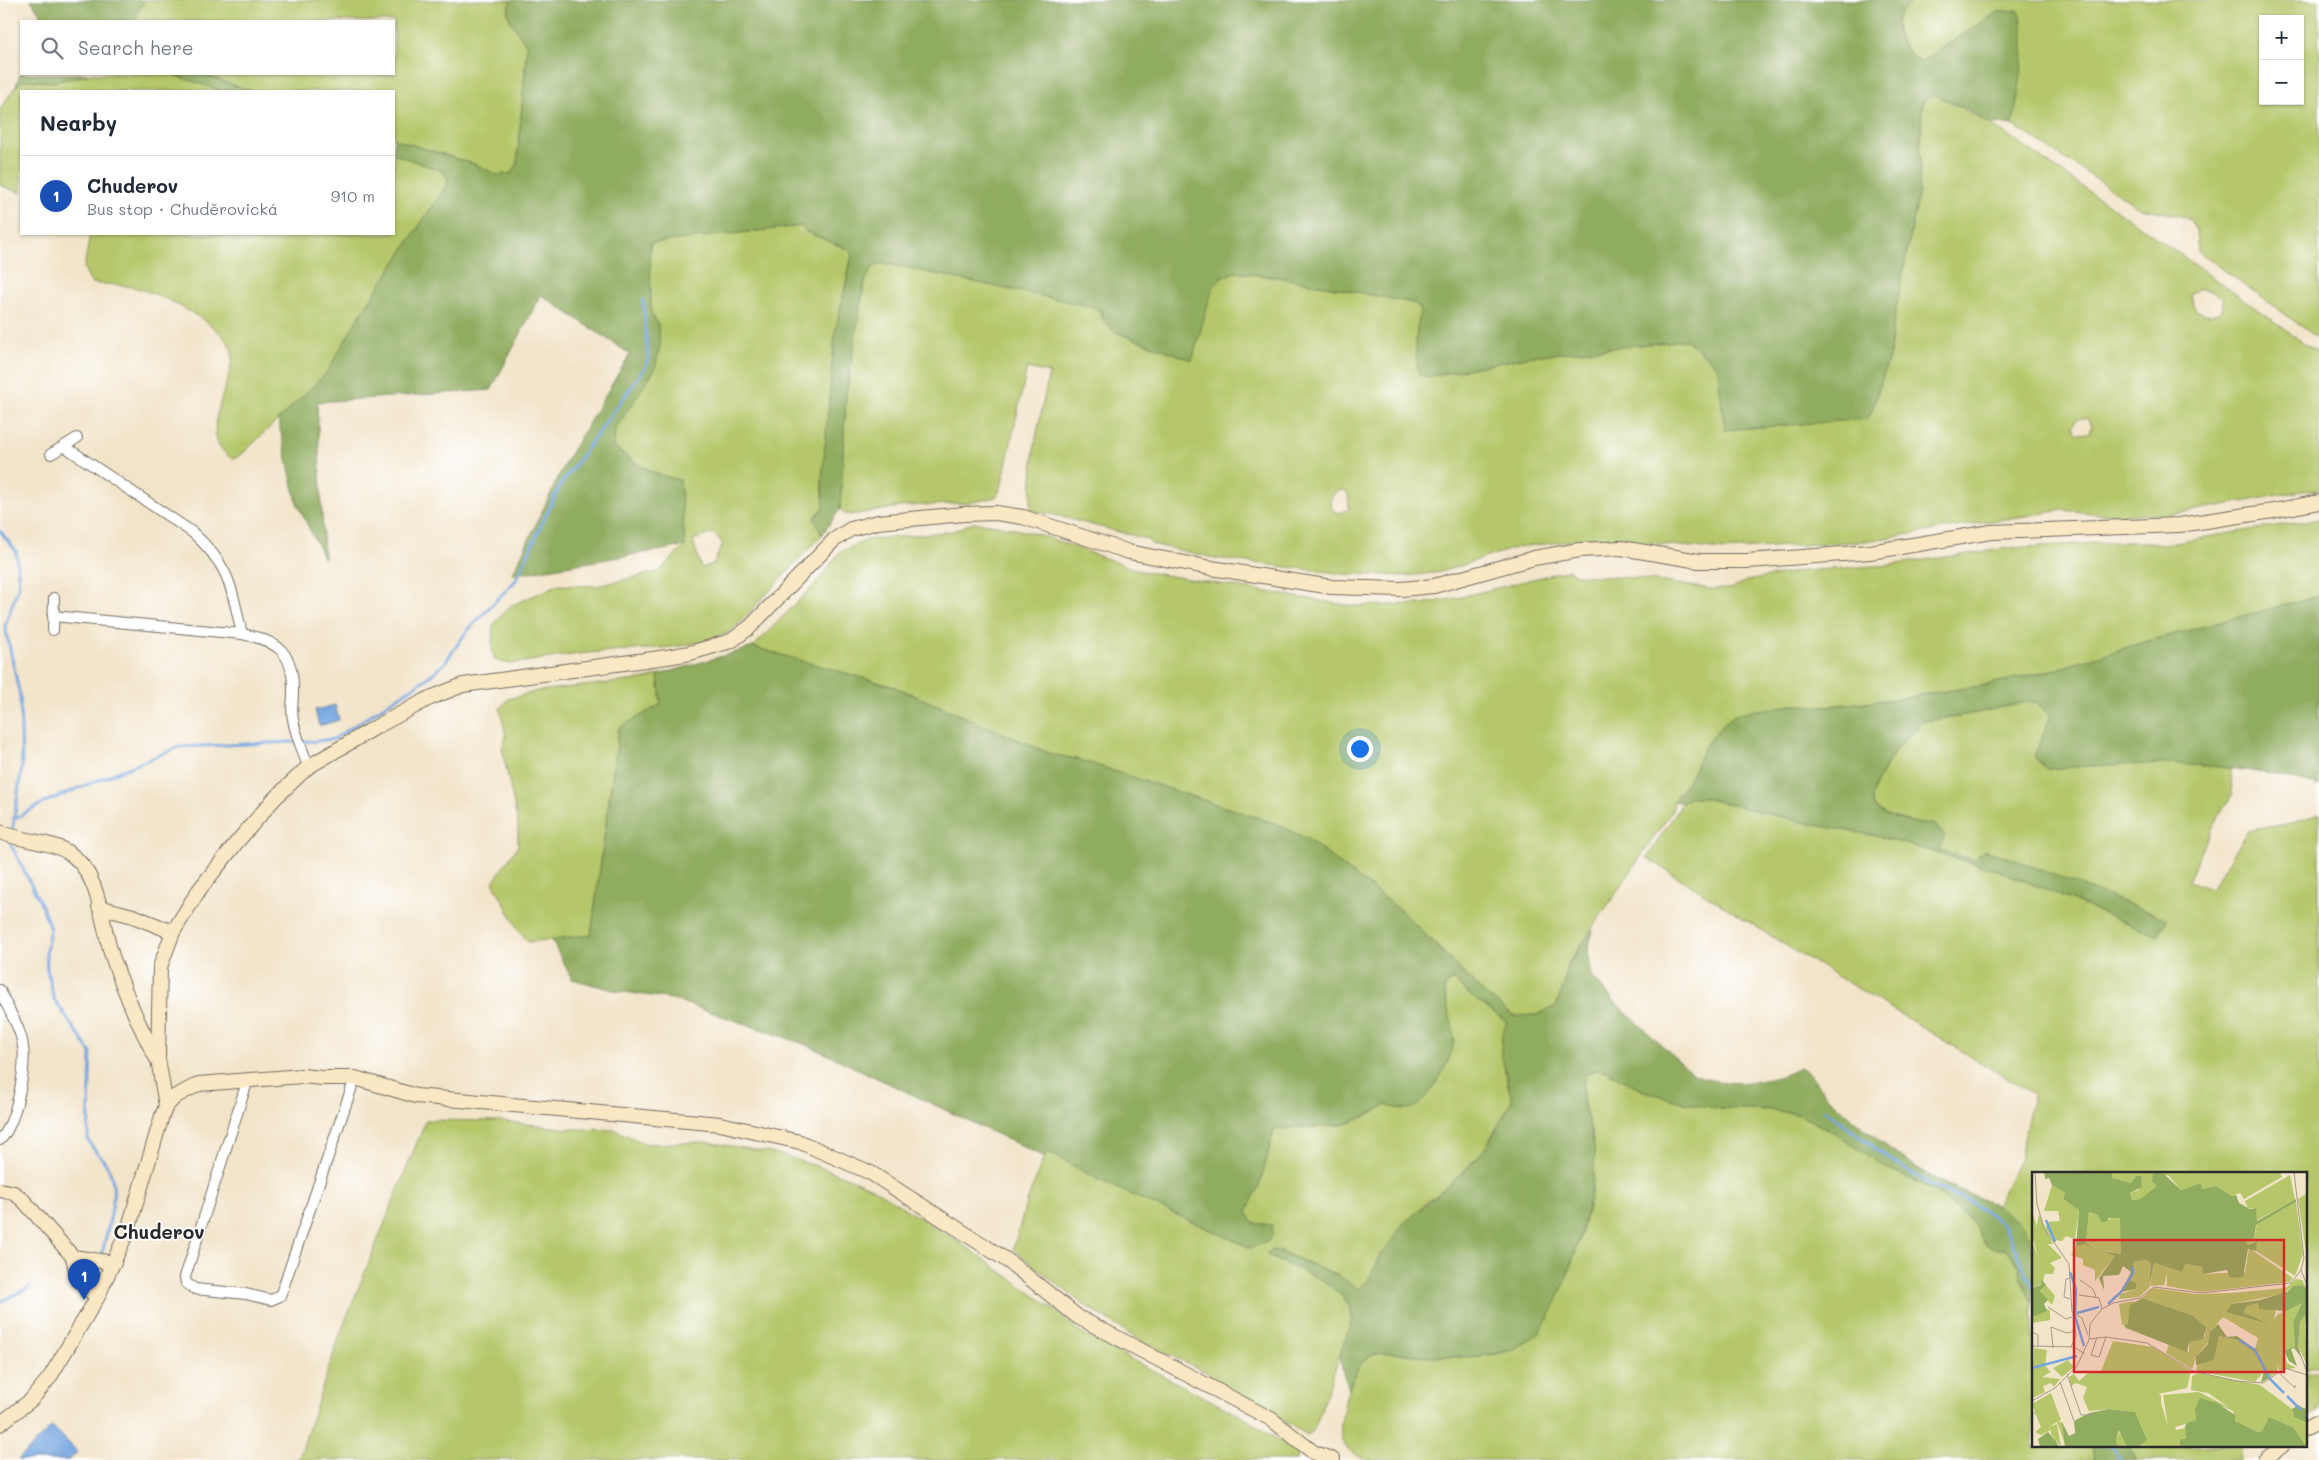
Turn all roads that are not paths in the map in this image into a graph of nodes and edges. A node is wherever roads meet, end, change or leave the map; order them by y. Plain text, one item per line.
1 (77, 438) dead end
2 (64, 446) junction
3 (51, 454) dead end
4 (2319, 502) edge
5 (54, 598) dead end
6 (53, 616) junction
7 (53, 630) dead end
8 (242, 634) junction
9 (308, 767) junction
10 (6, 835) edge
11 (99, 907) junction
12 (173, 932) junction
13 (0, 990) edge
14 (4, 1013) edge
15 (159, 1061) junction
16 (355, 1078) junction
17 (248, 1080) junction
18 (166, 1106) junction
19 (0, 1140) edge
20 (0, 1190) edge
21 (109, 1262) junction
22 (76, 1268) junction
23 (97, 1298) junction
24 (2319, 1422) edge
25 (0, 1424) edge
26 (2306, 1428) edge
27 (2280, 1448) edge
28 (1333, 1460) edge
29 (2265, 1460) edge

1 - 2 street
2 - 3 street
2 - 8 street
4 - 9 street
5 - 6 street
6 - 7 street
6 - 8 street
8 - 9 street
9 - 12 street
10 - 11 street
11 - 12 street
11 - 15 street
12 - 15 street
13 - 14 street
14 - 19 street
15 - 18 street
16 - 17 street
16 - 17 street
16 - 28 street
17 - 18 street
18 - 21 street
20 - 22 street
21 - 22 street
21 - 23 street
22 - 23 street
23 - 25 street
24 - 26 street
27 - 29 street

